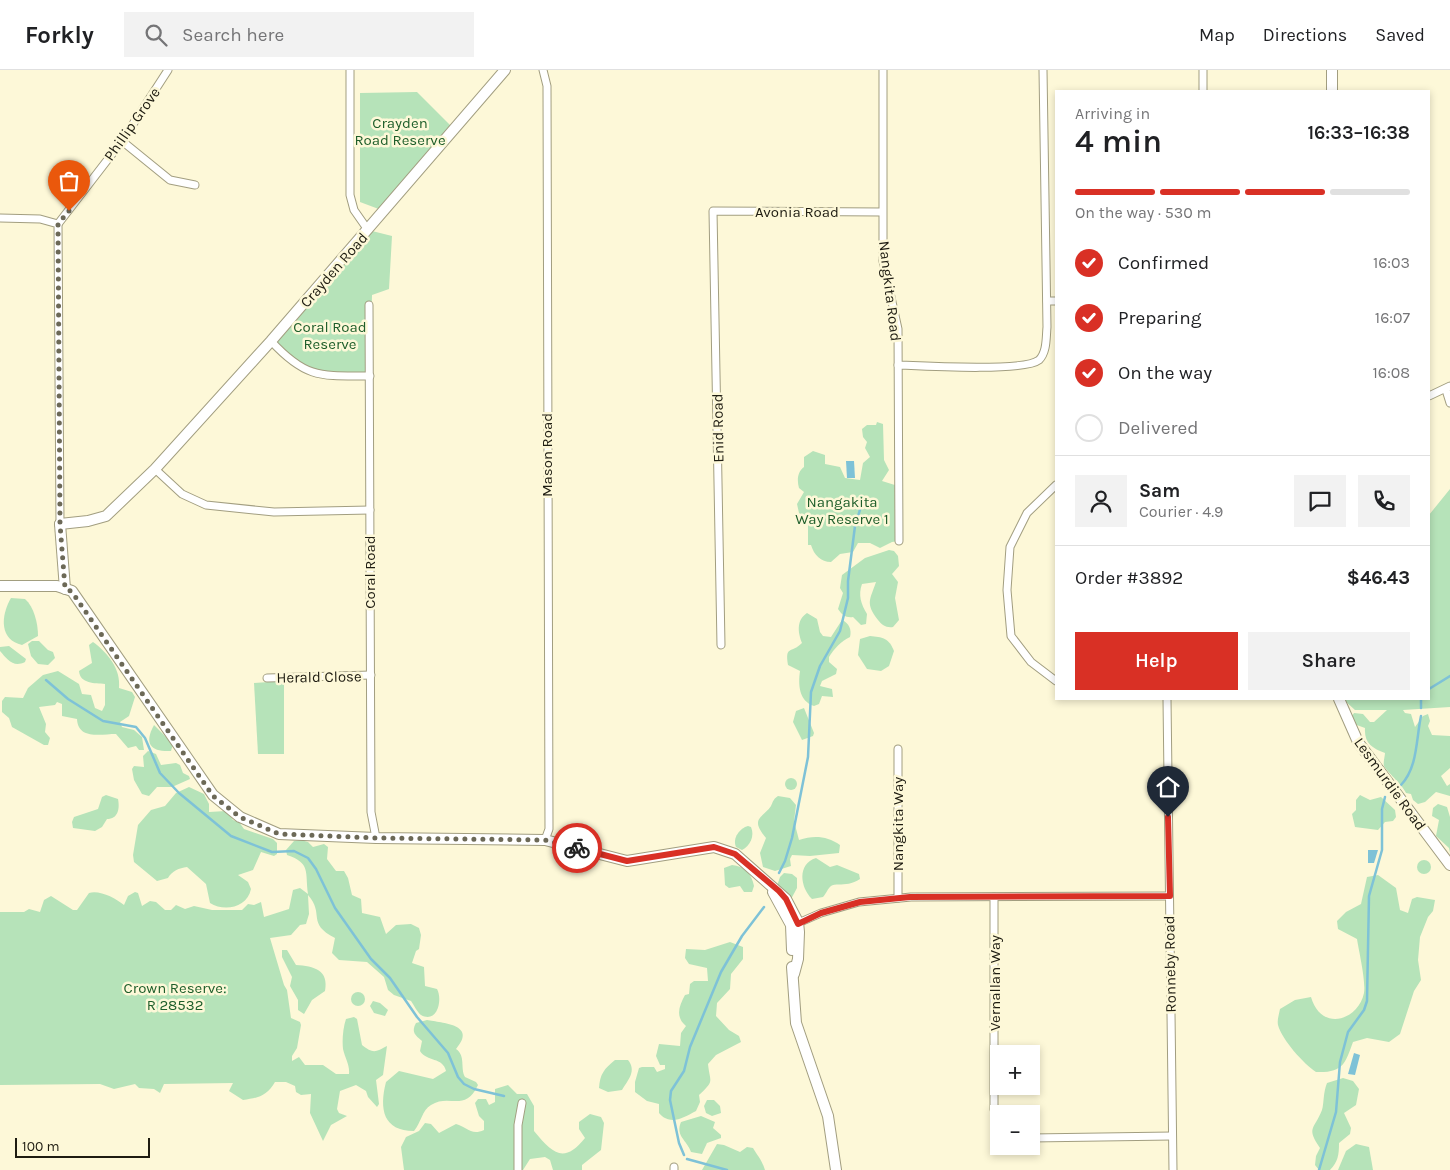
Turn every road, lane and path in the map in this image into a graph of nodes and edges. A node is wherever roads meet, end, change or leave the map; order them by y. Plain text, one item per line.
1 (168, 70) edge
2 (350, 70) edge
3 (505, 70) edge
4 (543, 70) edge
5 (883, 70) edge
6 (1043, 70) edge
7 (1204, 70) edge
8 (1332, 70) edge
9 (1203, 90) edge
10 (1332, 90) edge
11 (122, 142) junction
12 (195, 185) dead end
13 (713, 211) joint
14 (882, 212) junction
15 (0, 218) edge
16 (58, 224) junction
17 (368, 230) junction
18 (1047, 301) junction
19 (1055, 301) edge
20 (369, 305) dead end
21 (271, 341) junction
22 (898, 366) junction
23 (370, 376) junction
24 (1448, 388) edge
25 (1430, 396) edge
26 (1450, 404) edge
27 (155, 469) junction
28 (1055, 486) edge
29 (370, 510) junction
30 (60, 524) junction
31 (899, 541) dead end
32 (0, 586) edge
33 (61, 587) junction
34 (722, 644) dead end
35 (371, 675) junction
36 (267, 678) dead end
37 (1055, 680) edge
38 (1167, 700) edge
39 (1339, 700) edge
40 (898, 749) dead end
41 (376, 838) junction
42 (545, 840) junction
43 (1450, 865) edge
44 (1170, 896) junction
45 (994, 897) junction
46 (898, 898) junction
47 (795, 925) junction
48 (522, 1103) dead end
49 (994, 1105) edge
50 (1172, 1136) junction
51 (1040, 1138) edge
52 (518, 1170) edge
53 (836, 1170) edge
54 (1173, 1170) edge

1 - 11 street, Phillip Grove
2 - 17 street
3 - 17 street, Crayden Road
4 - 42 street, Mason Road
5 - 14 street, Nangkita Road
6 - 18 street
7 - 9 street
8 - 10 street
11 - 12 street
11 - 16 street, Phillip Grove
13 - 14 street, Avonia Road
13 - 34 street, Enid Road
14 - 22 street, Nangkita Road
15 - 16 street
16 - 30 street
17 - 21 street, Crayden Road
18 - 19 street
18 - 22 street
20 - 23 street, Coral Road
21 - 23 street
21 - 27 street, Crayden Road
22 - 31 street, Nangkita Road
23 - 29 street, Coral Road
24 - 25 street
24 - 26 street
27 - 29 street
27 - 30 street, Crayden Road
28 - 37 street
29 - 35 street, Coral Road
30 - 33 street
32 - 33 street
33 - 41 street
35 - 36 street, Herald Close
35 - 41 street, Coral Road
38 - 44 street, Ronneby Road
39 - 43 street, Lesmurdie Road
40 - 46 street, Nangkita Way
41 - 42 street
42 - 47 street
44 - 45 street
44 - 50 street, Ronneby Road
45 - 46 street
45 - 49 street, Vernallan Way
46 - 47 street
47 - 53 street
48 - 52 street
50 - 51 street
50 - 54 street, Ronneby Road

